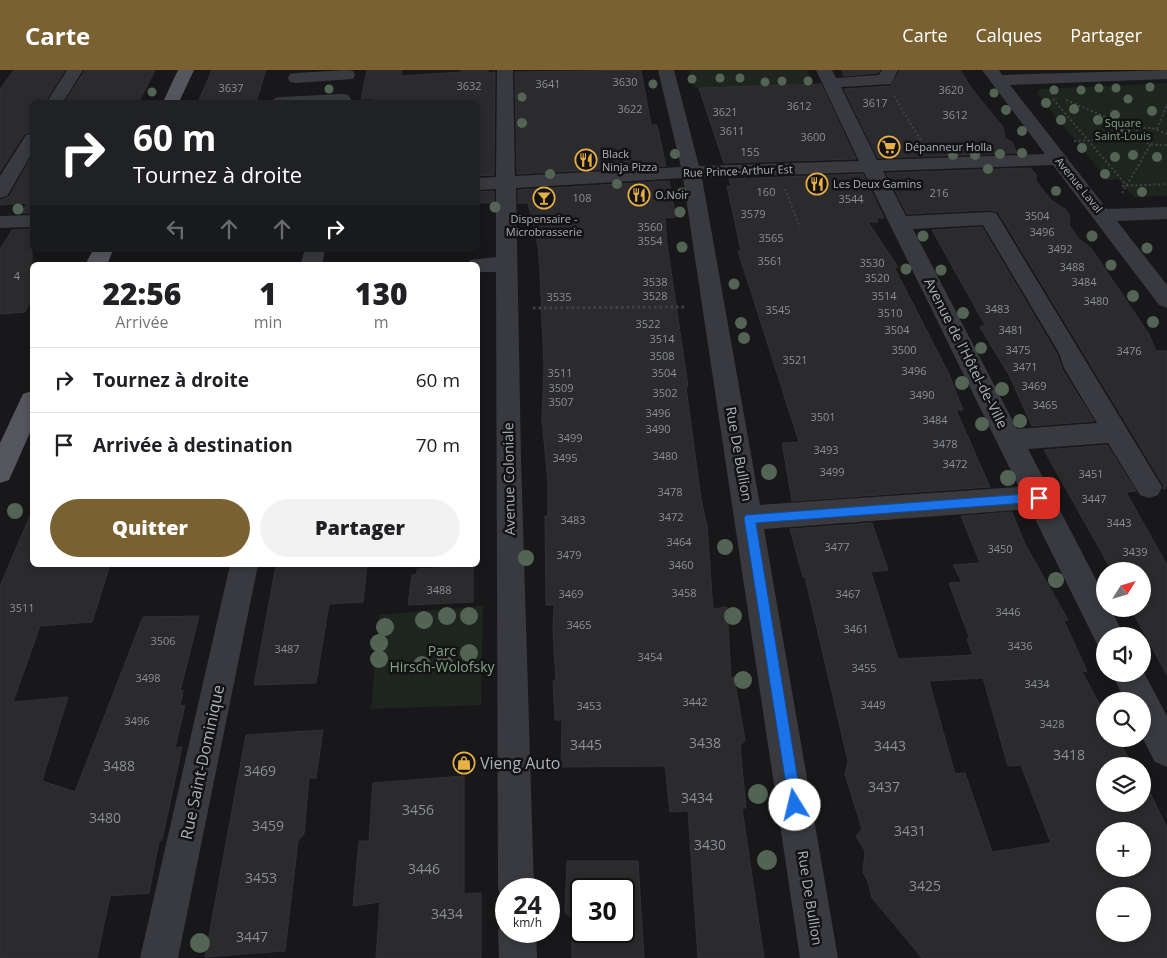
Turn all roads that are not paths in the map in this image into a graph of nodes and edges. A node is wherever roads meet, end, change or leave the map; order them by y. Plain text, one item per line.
1 (75, 70) edge
2 (186, 70) edge
3 (505, 70) edge
4 (666, 70) edge
5 (348, 72) edge
6 (1167, 72) edge
7 (887, 75) edge
8 (993, 75) edge
9 (828, 76) edge
10 (296, 78) dead end
11 (56, 100) edge
12 (172, 100) edge
13 (342, 100) edge
14 (30, 142) edge
15 (1058, 159) junction
16 (870, 166) junction
17 (692, 173) junction
18 (508, 182) junction
19 (480, 184) edge
20 (0, 192) edge
21 (1110, 208) junction
22 (1167, 213) edge
23 (30, 221) edge
24 (899, 223) junction
25 (2, 225) edge
26 (508, 264) junction
27 (480, 265) edge
28 (1167, 300) edge
29 (30, 405) edge
30 (1115, 432) junction
31 (1010, 440) junction
32 (0, 472) edge
33 (1149, 487) dead end
34 (1039, 498) junction
35 (750, 518) junction
36 (244, 567) edge
37 (1104, 627) edge
38 (1151, 718) edge
39 (1166, 747) edge
40 (516, 878) edge
41 (517, 943) edge
42 (159, 958) edge
43 (518, 958) edge
44 (819, 958) edge

1 - 11 street
2 - 12 main road
3 - 18 street, Avenue Coloniale
4 - 17 street, Rue De Bullion
5 - 10 street
5 - 13 street
6 - 8 street
7 - 9 street
8 - 15 street, Avenue Laval
9 - 16 street, Avenue de l'Hôtel-de-Ville
14 - 20 street
15 - 16 street, Rue Prince-Arthur Est
15 - 21 street, Avenue Laval
16 - 17 street, Rue Prince-Arthur Est
16 - 24 street, Avenue de l'Hôtel-de-Ville
17 - 18 street, Rue Prince-Arthur Est
17 - 35 street, Rue De Bullion
18 - 19 street, Rue Prince-Arthur Est
18 - 26 street, Avenue Coloniale
21 - 22 street
21 - 28 street, Avenue Laval
23 - 25 street
24 - 30 street
24 - 31 street, Avenue de l'Hôtel-de-Ville
26 - 27 street
26 - 40 street, Avenue Coloniale
29 - 32 main road
30 - 31 street
30 - 33 street
31 - 34 street, Avenue de l'Hôtel-de-Ville
34 - 35 street
34 - 37 street, Avenue de l'Hôtel-de-Ville
35 - 44 street, Rue De Bullion
36 - 42 street, Rue Saint-Dominique
38 - 39 street
41 - 43 street

